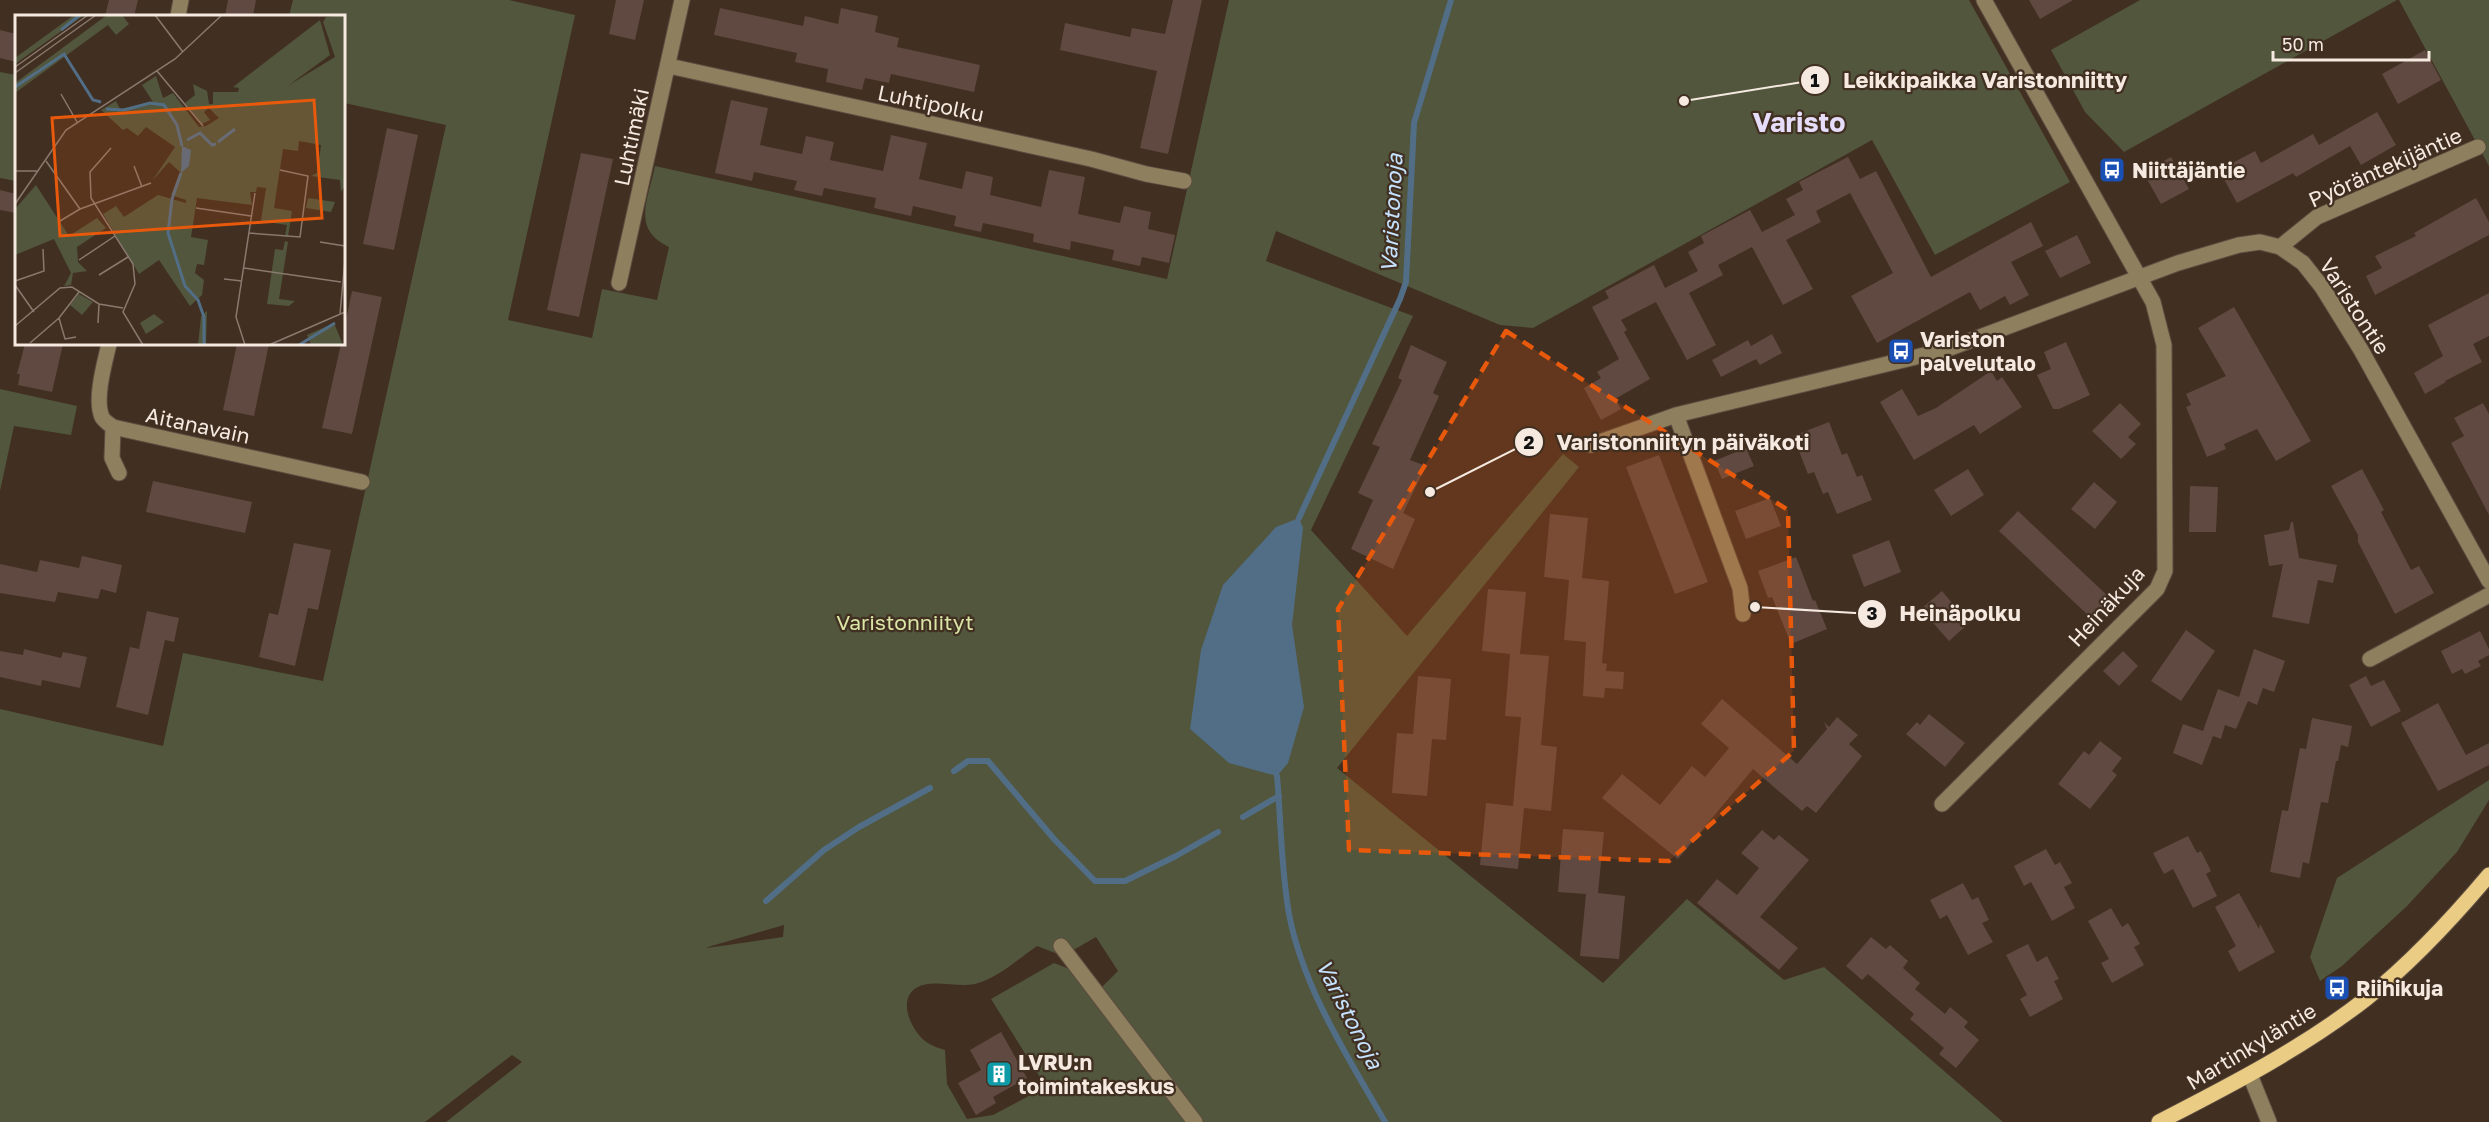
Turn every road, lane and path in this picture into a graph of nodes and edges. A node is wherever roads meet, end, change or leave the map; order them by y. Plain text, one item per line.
1 (181, 0) edge
2 (682, 0) edge
3 (1984, 0) edge
4 (178, 15) edge
5 (669, 66) junction
6 (2478, 147) dead end
7 (1184, 181) dead end
8 (2280, 247) junction
9 (2140, 277) junction
10 (619, 283) dead end
11 (108, 345) edge
12 (1676, 415) junction
13 (113, 427) junction
14 (1591, 445) dead end
15 (119, 473) dead end
16 (363, 482) dead end
17 (2489, 581) edge
18 (2489, 595) edge
19 (1743, 614) dead end
20 (2370, 659) dead end
21 (1942, 804) dead end
22 (2489, 875) edge
23 (1061, 946) dead end
24 (2250, 1075) junction
25 (1195, 1122) edge
26 (2159, 1122) edge
27 (2270, 1122) edge

1 - 4 street
2 - 5 street, Luhtimäki
3 - 9 street
5 - 7 street, Luhtipolku
5 - 10 street, Luhtimäki
6 - 8 street, Pyöräntekijäntie
8 - 9 street, Varistontie
8 - 17 street, Varistontie
9 - 12 street
9 - 21 street, Heinäkuja
11 - 13 street, Aitanavain
12 - 14 street
12 - 19 street
13 - 15 street
13 - 16 street, Aitanavain
18 - 20 street
22 - 24 main road, Martinkyläntie
23 - 25 street
24 - 26 main road, Martinkyläntie
24 - 27 street

